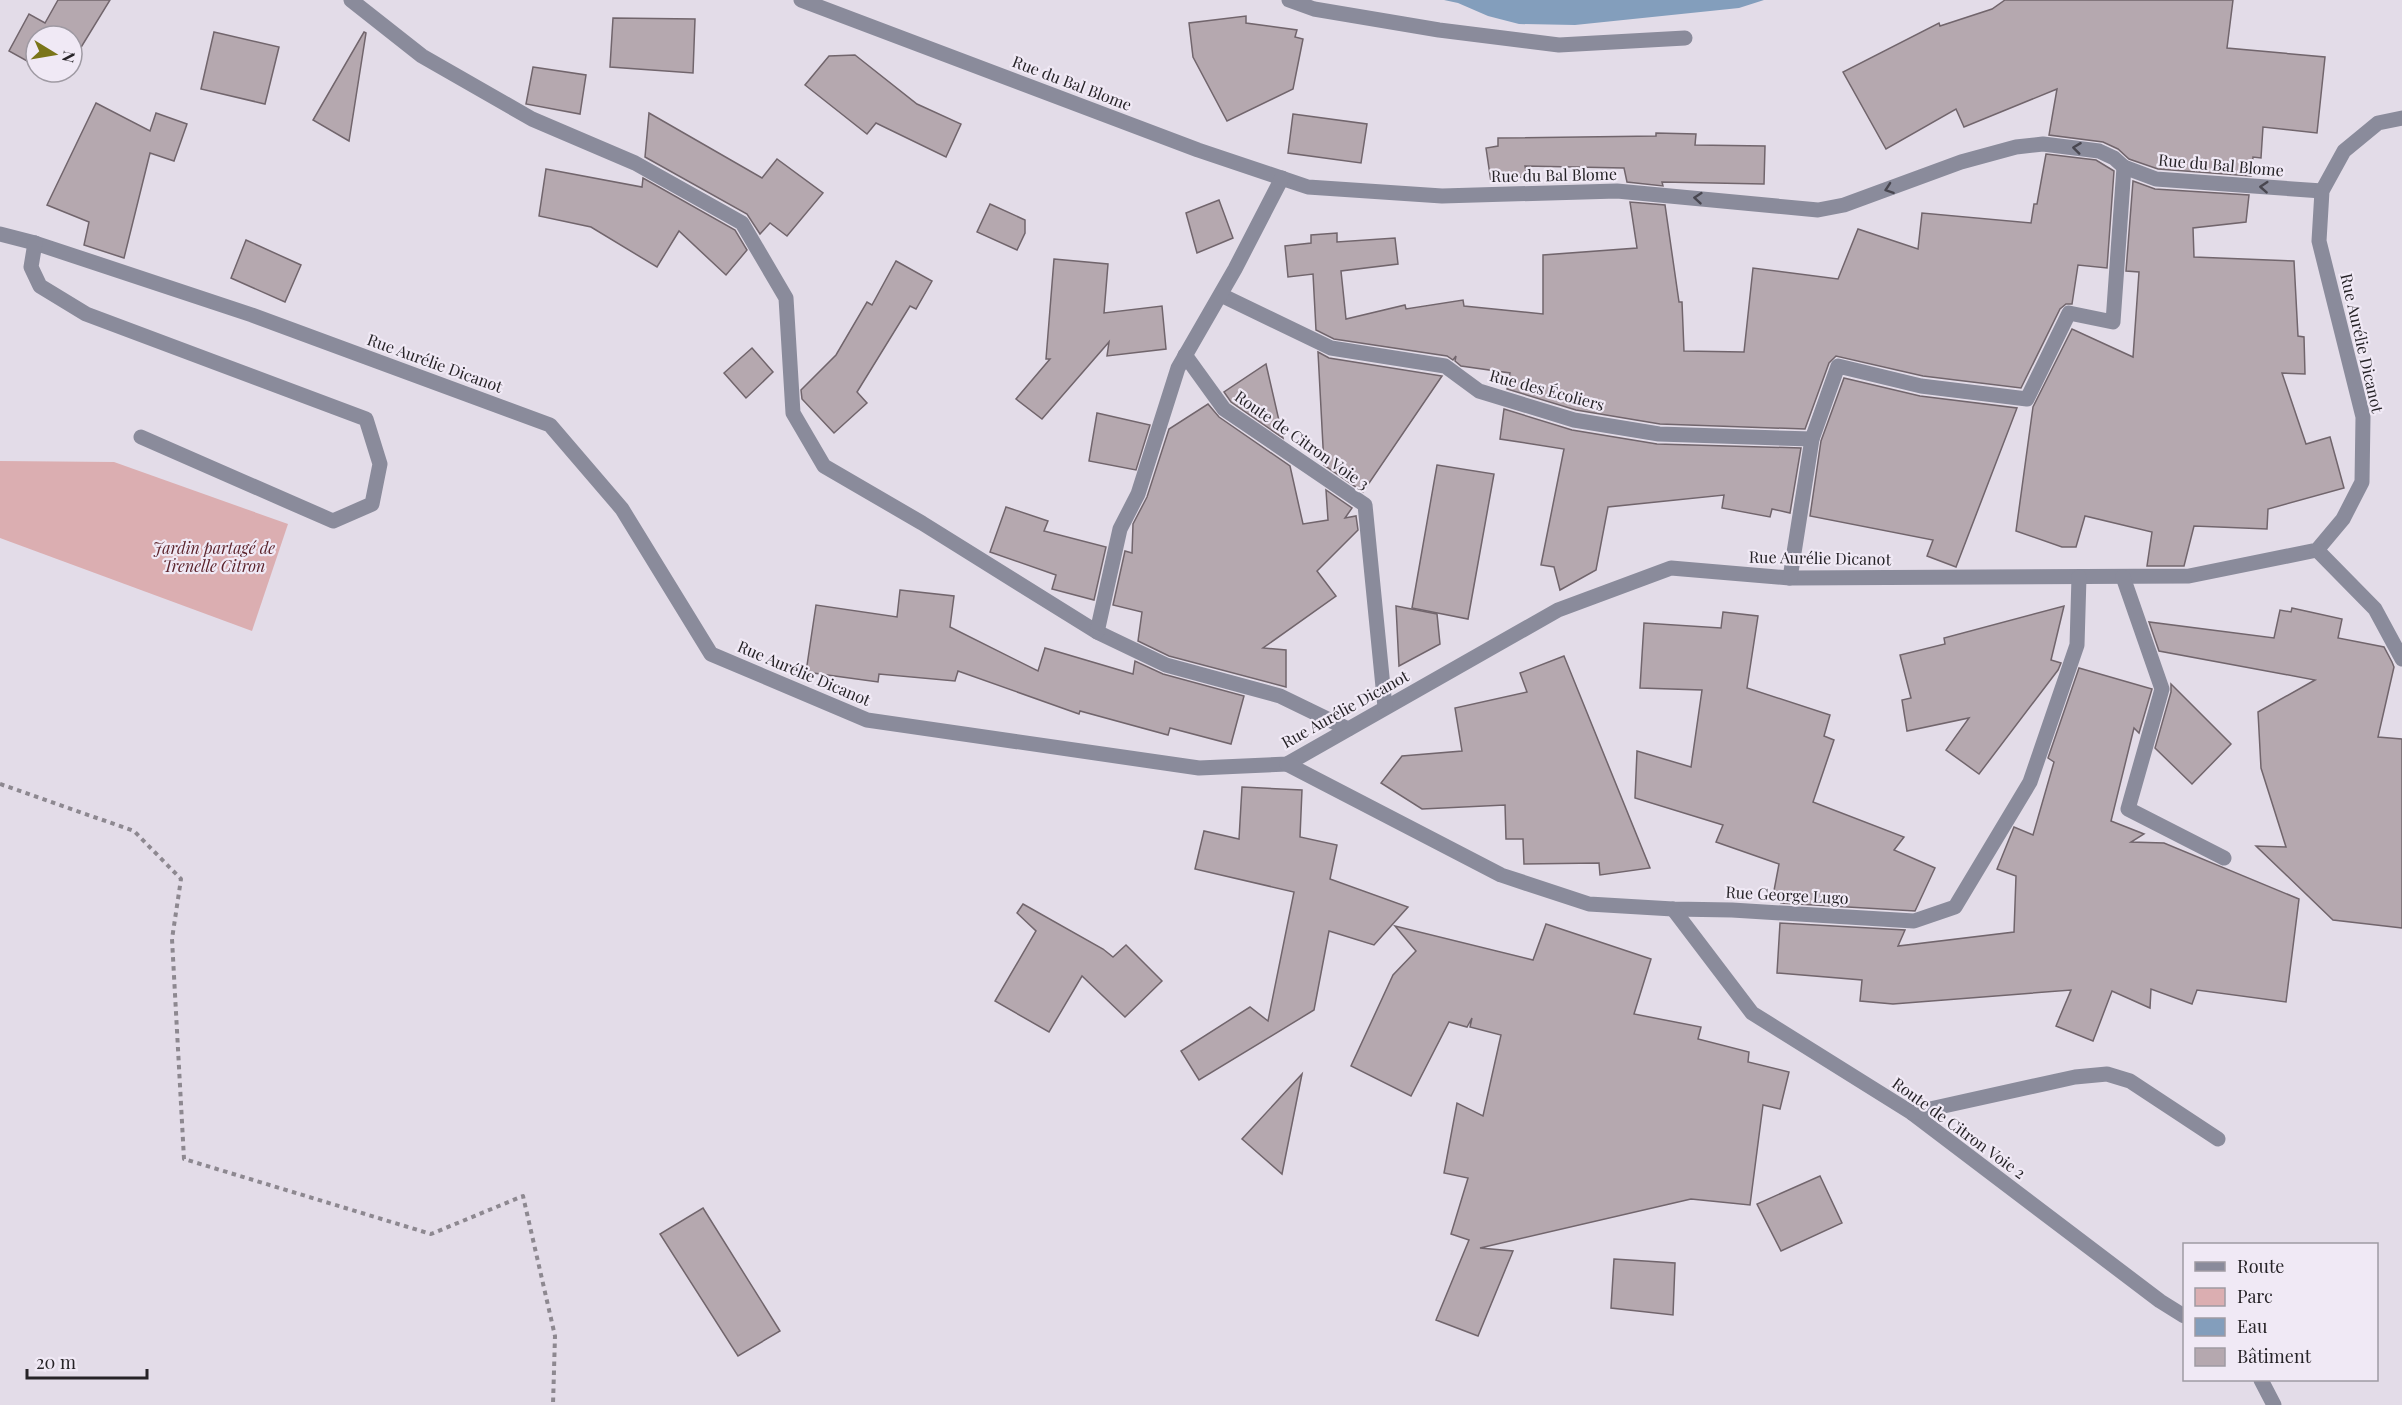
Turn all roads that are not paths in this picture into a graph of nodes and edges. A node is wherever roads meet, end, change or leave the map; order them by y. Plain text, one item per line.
1 (351, 0) edge
2 (801, 0) edge
3 (1289, 0) edge
4 (1685, 38) dead end
5 (2402, 118) edge
6 (2124, 167) junction
7 (1282, 177) junction
8 (2322, 191) junction
9 (0, 234) edge
10 (35, 243) junction
11 (1221, 295) junction
12 (1185, 355) junction
13 (141, 437) dead end
14 (1812, 439) junction
15 (2317, 550) junction
16 (2079, 577) junction
17 (2123, 577) junction
18 (1790, 578) junction
19 (1097, 632) junction
20 (2402, 659) edge
21 (1385, 707) junction
22 (1348, 729) junction
23 (1287, 764) junction
24 (2224, 858) dead end
25 (1673, 909) junction
26 (1912, 1113) junction
27 (2218, 1139) dead end
28 (2183, 1315) edge
29 (2262, 1381) edge
30 (2274, 1405) edge

1 - 19 street
2 - 7 street, Rue du Bal Blome
3 - 4 street
5 - 8 street, Rue Aurélie Dicanot
6 -> 7 street, Rue du Bal Blome
8 -> 6 street, Rue du Bal Blome
6 - 14 street
7 - 11 street
8 - 15 street, Rue Aurélie Dicanot
9 - 10 street, Rue Aurélie Dicanot
10 - 13 street
10 - 23 street, Rue Aurélie Dicanot
11 - 12 street
11 - 14 street, Rue des Écoliers
12 - 19 street
12 - 21 street, Route de Citron Voie 3
14 - 18 street
15 - 17 street, Rue Aurélie Dicanot
15 - 20 street
16 - 17 street, Rue Aurélie Dicanot
16 - 18 street, Rue Aurélie Dicanot
16 - 25 street, Rue George Lugo
17 - 24 street
18 - 21 street, Rue Aurélie Dicanot
19 - 22 street
21 - 22 street, Rue Aurélie Dicanot
22 - 23 street, Rue Aurélie Dicanot
23 - 25 street, Rue George Lugo
25 - 26 street, Route de Citron Voie 2
26 - 27 street
26 - 28 street, Route de Citron Voie 2
29 - 30 street

